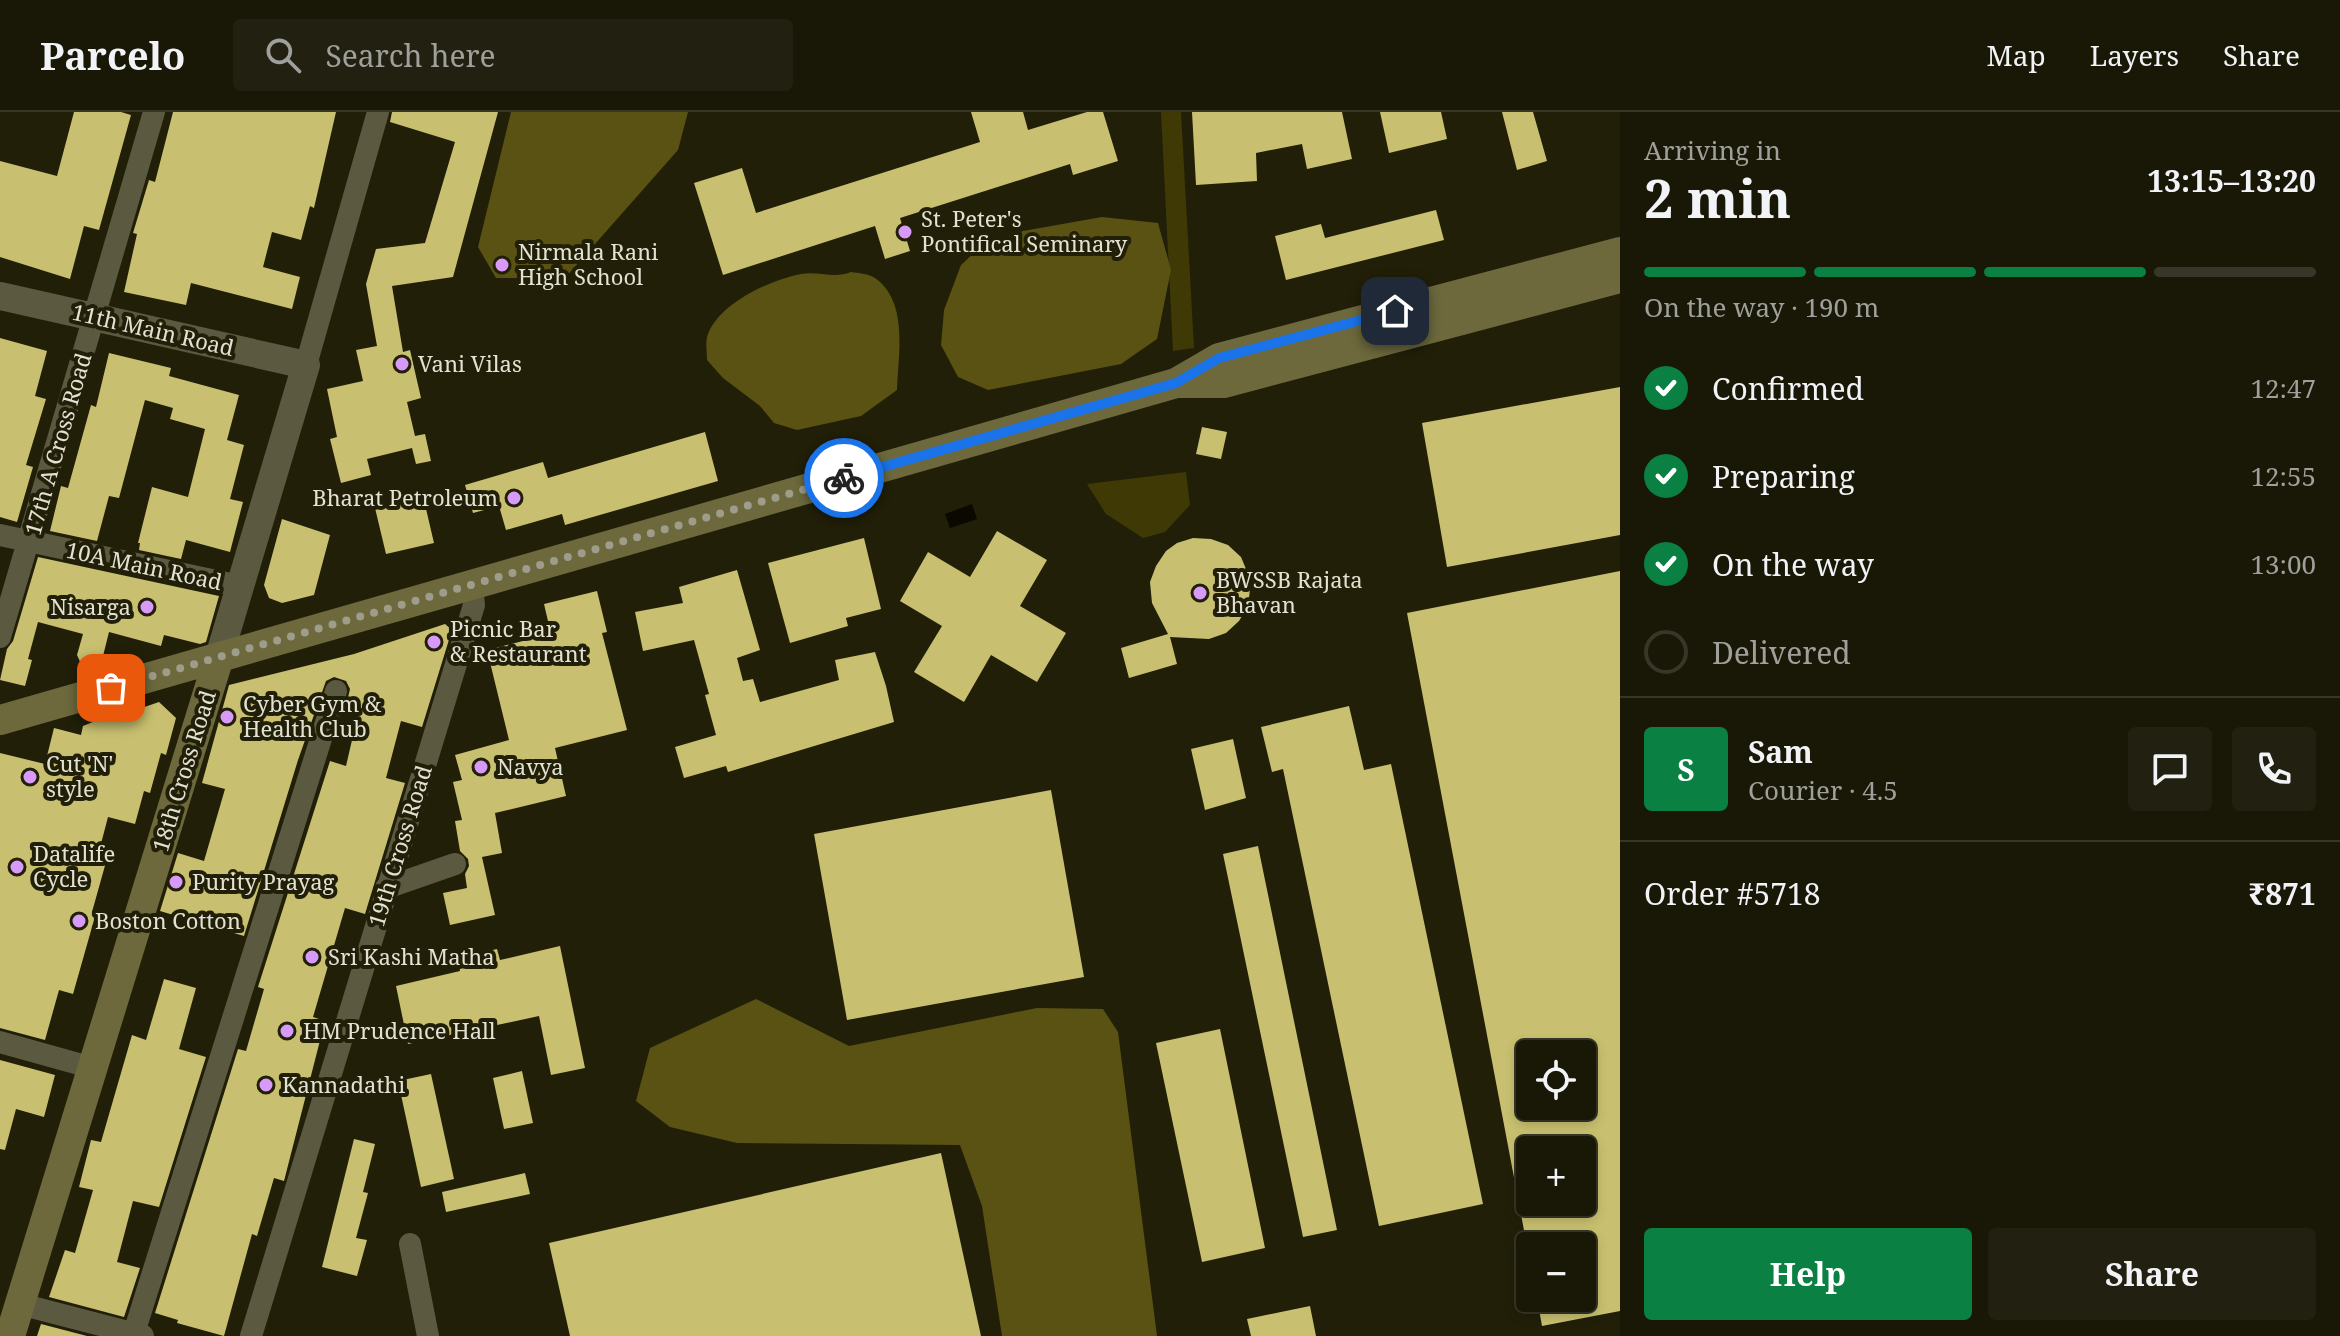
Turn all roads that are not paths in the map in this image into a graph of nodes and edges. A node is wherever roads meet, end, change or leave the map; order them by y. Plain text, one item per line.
1 (154, 112) edge
2 (378, 112) edge
3 (1620, 252) edge
4 (1620, 278) edge
5 (0, 296) edge
6 (95, 317) junction
7 (306, 365) junction
8 (1176, 383) junction
9 (0, 535) edge
10 (30, 541) junction
11 (472, 585) junction
12 (240, 586) junction
13 (0, 637) edge
14 (219, 657) junction
15 (336, 691) dead end
16 (0, 720) edge
17 (455, 864) dead end
18 (386, 888) junction
19 (0, 1042) edge
20 (93, 1068) junction
21 (410, 1244) dead end
22 (20, 1304) junction
23 (137, 1335) edge
24 (10, 1336) edge
25 (251, 1336) edge
26 (428, 1336) edge

1 - 6 street, 17th A Cross Road
2 - 7 street, 18th Cross Road
3 - 8 main road
4 - 8 main road
5 - 6 street, 11th Main Road
6 - 7 street, 11th Main Road
6 - 10 street, 17th A Cross Road
7 - 12 street, 18th Cross Road
8 - 11 main road
9 - 10 street, 10A Main Road
10 - 12 street, 10A Main Road
10 - 13 street, 17th A Cross Road
11 - 14 main road
11 - 18 street, 19th Cross Road
12 - 14 street, 18th Cross Road
14 - 16 main road
14 - 20 main road, 18th Cross Road
15 - 23 street
17 - 18 street
18 - 25 street, 19th Cross Road
19 - 20 street
20 - 22 main road, 18th Cross Road
21 - 26 street
22 - 23 street
22 - 24 main road, 18th Cross Road

